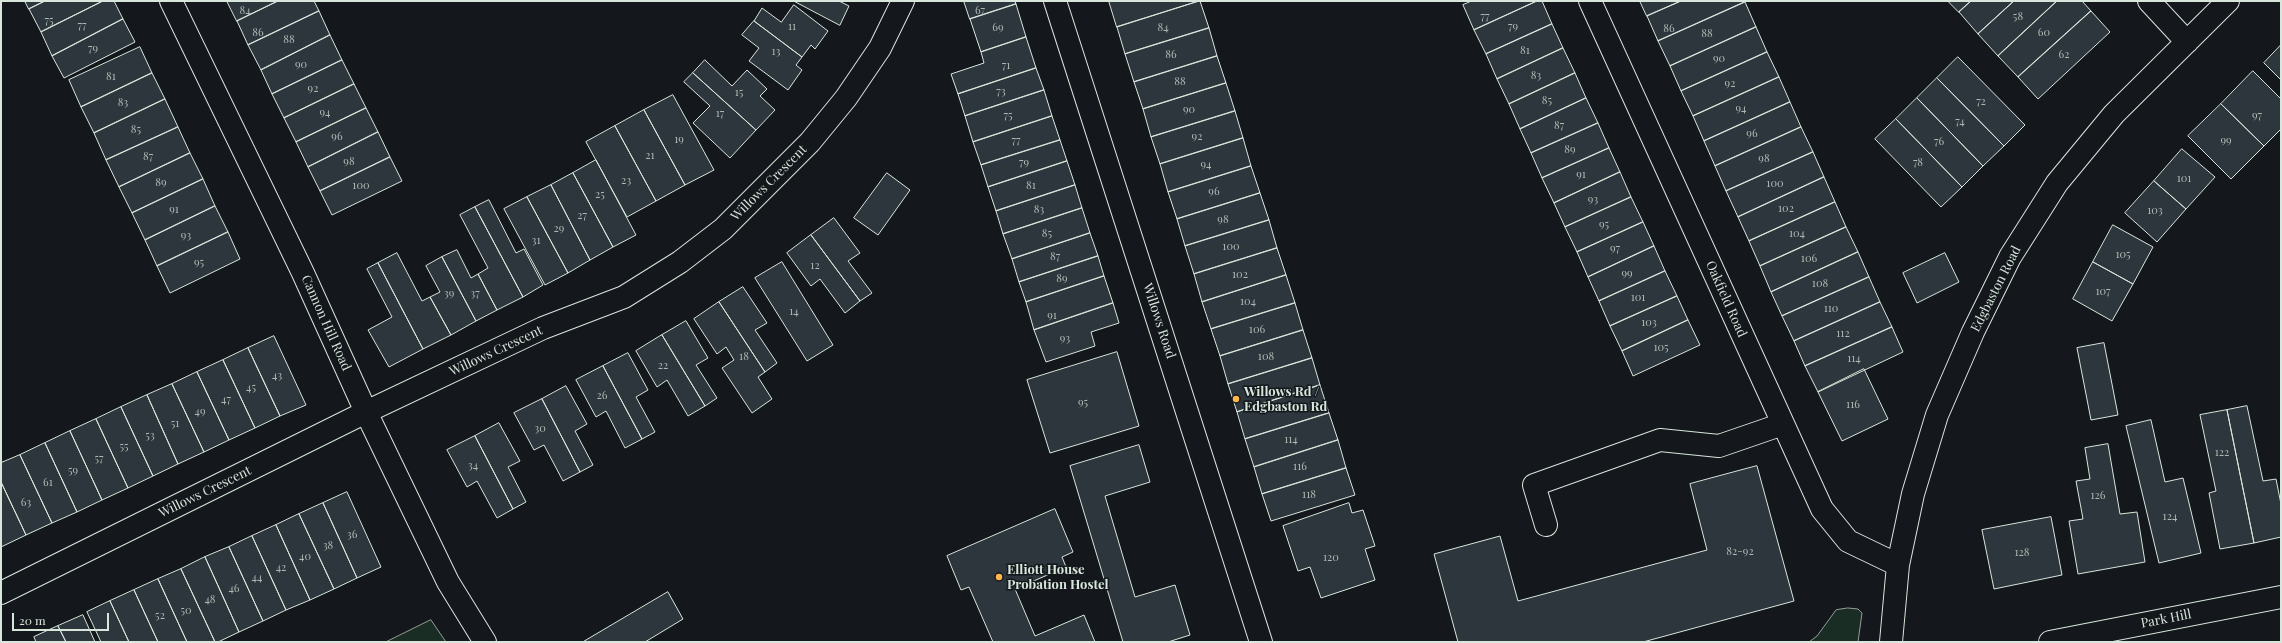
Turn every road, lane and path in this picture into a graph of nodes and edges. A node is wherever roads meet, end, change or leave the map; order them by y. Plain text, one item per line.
1 (171, 1) edge
2 (903, 1) edge
3 (1055, 1) edge
4 (1590, 1) edge
5 (2149, 1) edge
6 (2228, 1) edge
7 (2187, 42) junction
8 (366, 412) junction
9 (1783, 424) junction
10 (1546, 526) dead end
11 (1898, 565) junction
12 (1, 593) edge
13 (2281, 597) edge
14 (485, 642) edge
15 (1262, 642) edge
16 (1892, 642) edge
17 (2050, 642) edge

1 - 8 street, Cannon Hill Road
2 - 8 street, Willows Crescent
3 - 15 street, Willows Road
4 - 9 street, Oakfield Road
5 - 7 street
6 - 7 street, Edgbaston Road
7 - 11 street, Edgbaston Road
8 - 12 street, Willows Crescent
8 - 14 street, Cannon Hill Road
9 - 10 street
9 - 11 street, Oakfield Road
11 - 16 street, Edgbaston Road
13 - 17 street, Park Hill

